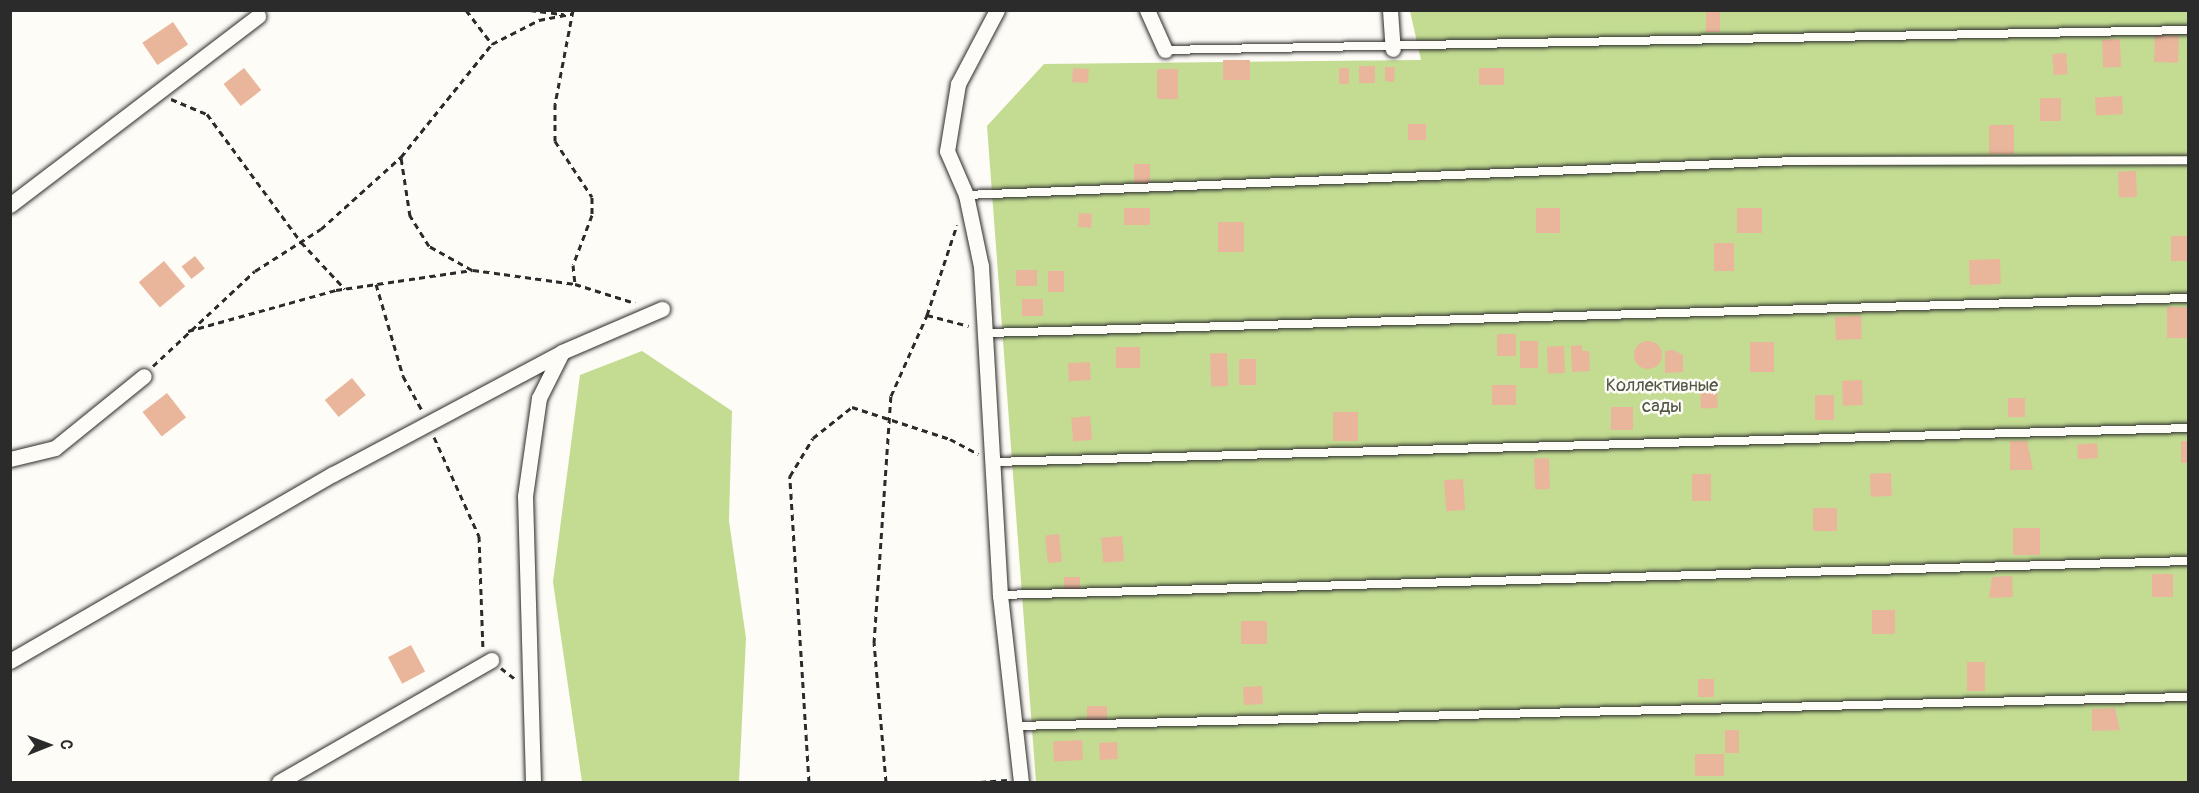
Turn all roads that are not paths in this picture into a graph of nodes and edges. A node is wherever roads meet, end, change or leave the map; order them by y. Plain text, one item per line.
1 (997, 10) edge
2 (1148, 10) edge
3 (1390, 10) edge
4 (258, 16) dead end
5 (2188, 30) edge
6 (1393, 49) junction
7 (1165, 50) joint
8 (2188, 160) edge
9 (966, 195) junction
10 (10, 205) edge
11 (2188, 298) edge
12 (662, 309) road end
13 (987, 333) junction
14 (562, 352) junction
15 (144, 376) road end
16 (2188, 428) edge
17 (10, 459) edge
18 (994, 462) junction
19 (2188, 561) edge
20 (1000, 595) junction
21 (491, 660) road end
22 (10, 661) edge
23 (2188, 697) edge
24 (1016, 726) junction
25 (1021, 781) edge
26 (279, 783) edge
27 (533, 783) edge

1 - 9 street
2 - 7 street
3 - 6 street
4 - 10 street
5 - 6 lane
6 - 7 lane
8 - 9 lane
9 - 13 street
11 - 13 lane
12 - 14 street
13 - 18 street
14 - 22 street
14 - 27 street
15 - 17 street
16 - 18 lane
18 - 20 street
19 - 20 lane
20 - 24 street
21 - 26 street
23 - 24 lane
24 - 25 street

